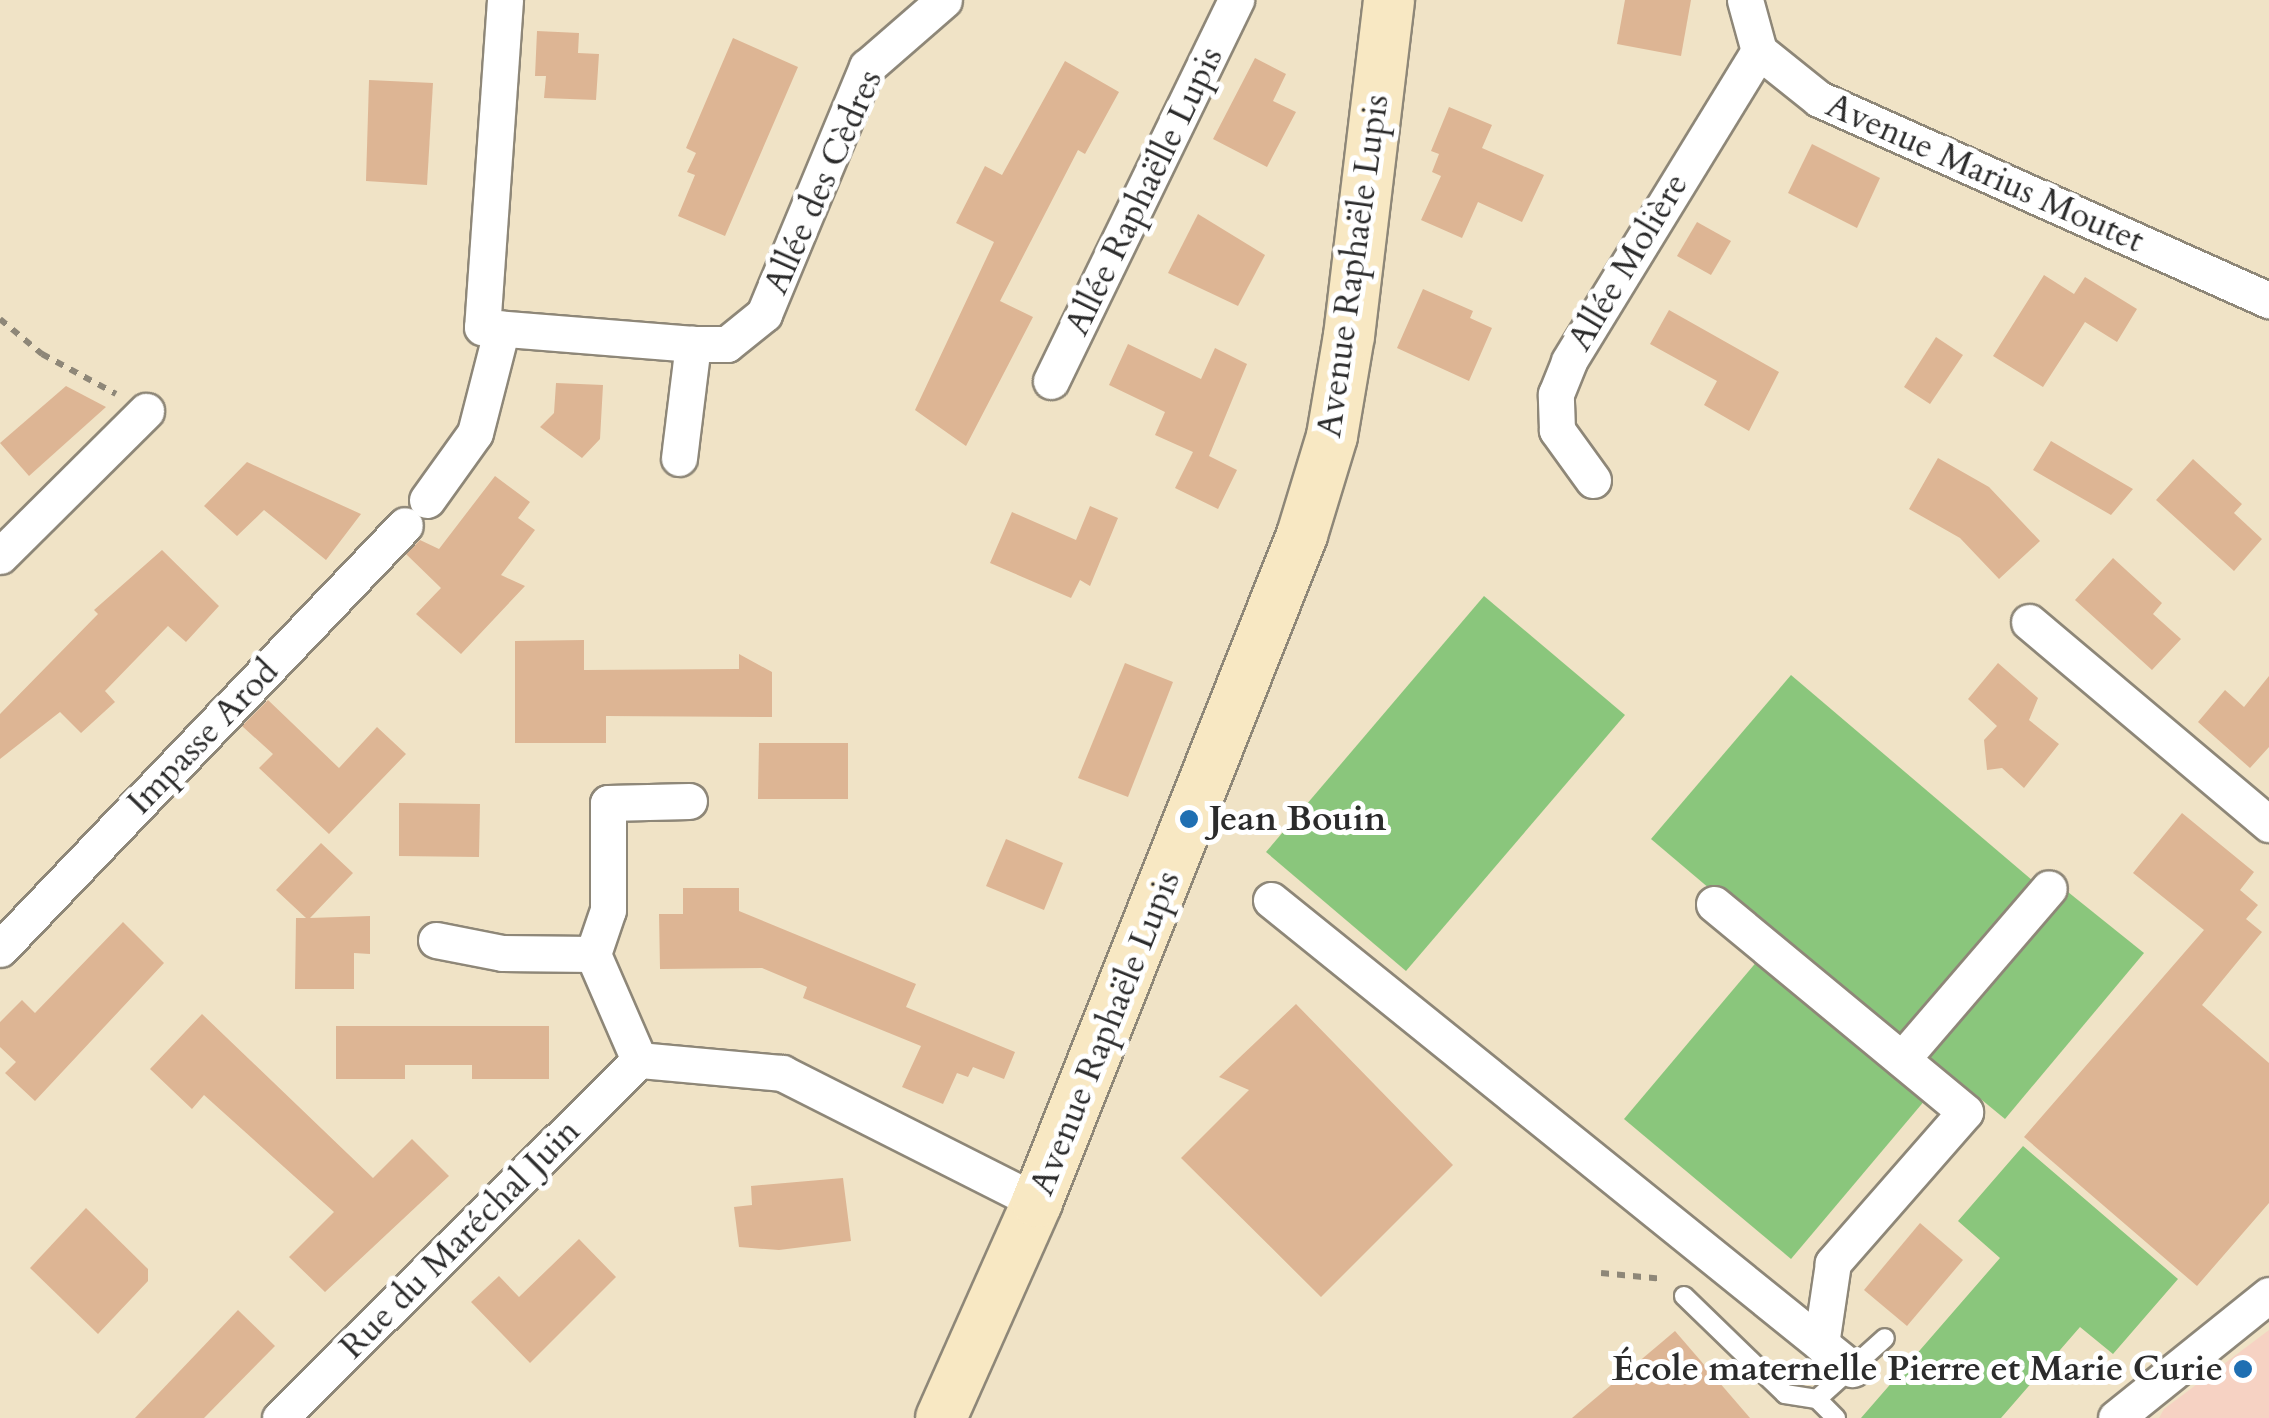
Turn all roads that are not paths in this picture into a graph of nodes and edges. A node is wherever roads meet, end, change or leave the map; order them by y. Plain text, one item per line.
1 (505, 0) edge
2 (944, 0) edge
3 (1236, 0) edge
4 (1389, 0) edge
5 (1745, 0) edge
6 (1759, 51) junction
7 (2269, 300) edge
8 (502, 328) junction
9 (693, 344) junction
10 (1051, 381) dead end
11 (146, 411) road end
12 (680, 458) dead end
13 (1592, 480) dead end
14 (0, 556) edge
15 (2029, 622) dead end
16 (689, 802) dead end
17 (2269, 824) edge
18 (2050, 888) dead end
19 (1271, 900) dead end
20 (1714, 904) dead end
21 (436, 940) dead end
22 (0, 949) edge
23 (594, 954) junction
24 (1902, 1059) junction
25 (640, 1060) junction
26 (1038, 1202) junction
27 (1684, 1296) road end
28 (2269, 1296) edge
29 (1885, 1338) dead end
30 (1821, 1344) junction
31 (1852, 1369) junction
32 (1817, 1399) junction
33 (2130, 1414) edge
34 (280, 1418) edge
35 (941, 1418) edge
36 (1836, 1418) edge

1 - 8 street
2 - 9 street, Allée des Cèdres
3 - 10 street, Allée Raphaëlle Lupis
4 - 26 street, Avenue Raphaële Lupis
5 - 6 street
6 - 7 street, Avenue Marius Moutet
6 - 13 street, Allée Molière
8 - 9 street, Allée des Cèdres
8 - 22 street, Impasse Arod
9 - 12 street
11 - 14 street
15 - 17 street
16 - 23 street
18 - 24 street
19 - 30 street
20 - 24 street
21 - 23 street
23 - 25 street
24 - 30 street
25 - 26 street
25 - 34 street, Rue du Maréchal Juin
26 - 35 street, Avenue Raphaële Lupis
27 - 32 lane
28 - 33 street
29 - 31 lane
30 - 31 street
31 - 32 lane
32 - 36 lane

